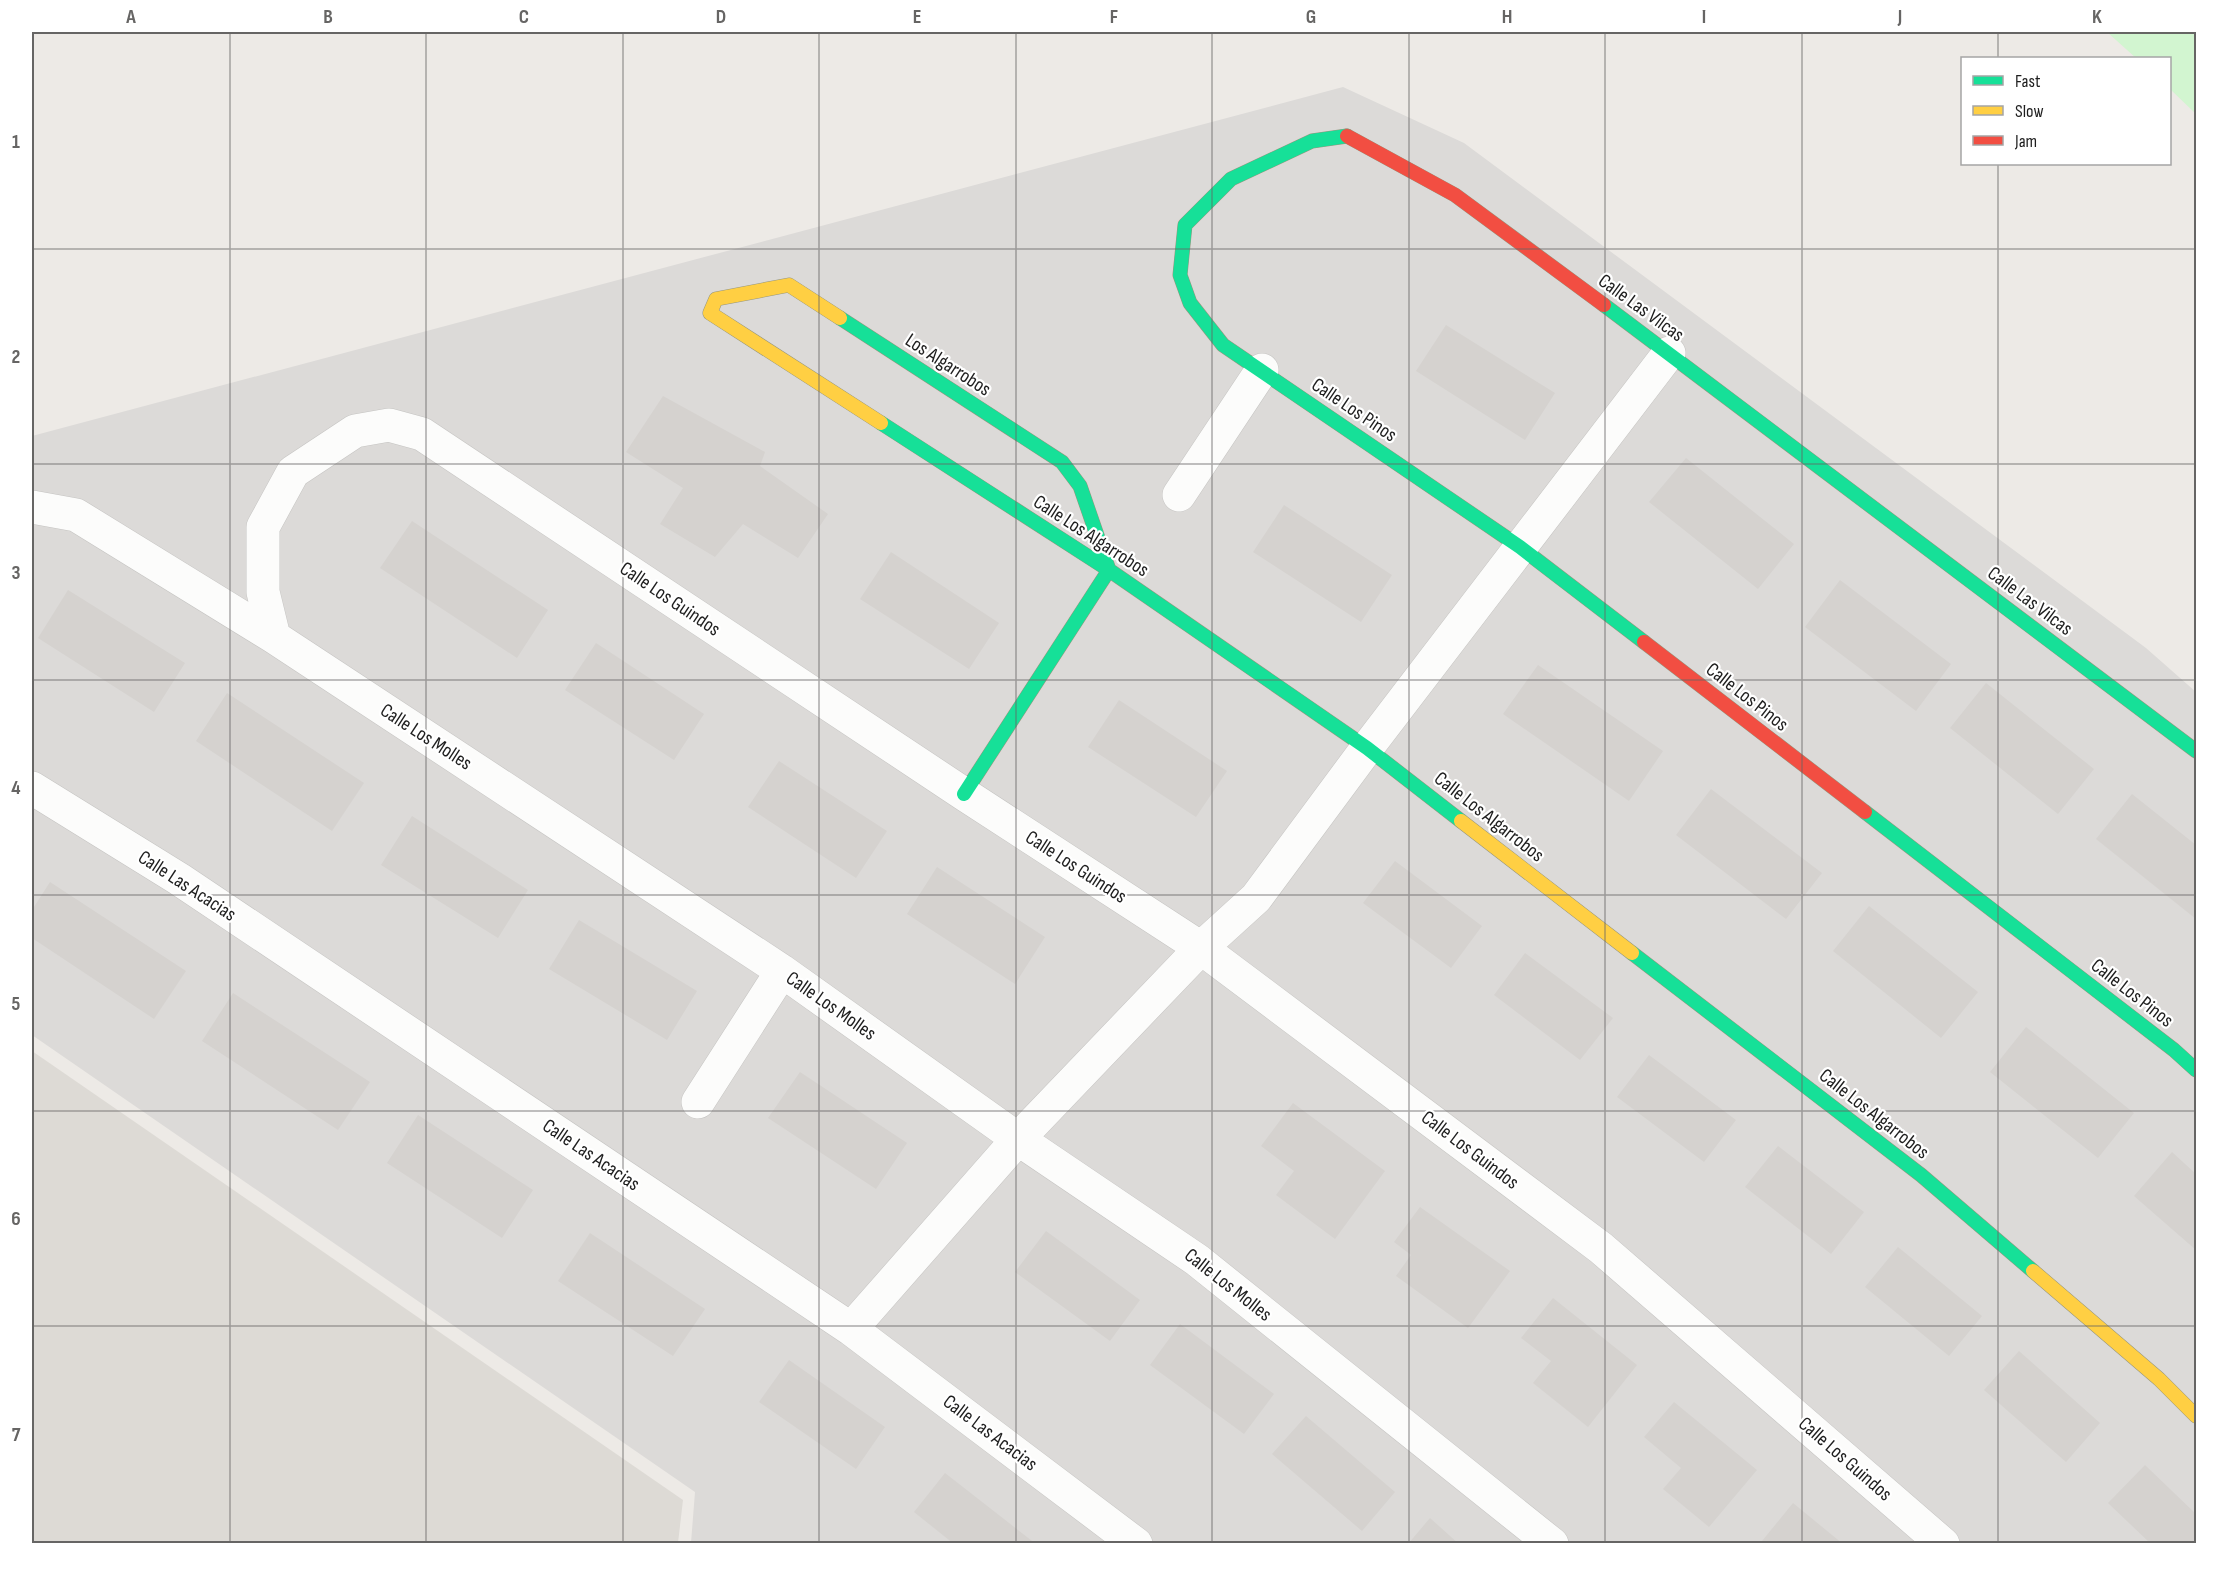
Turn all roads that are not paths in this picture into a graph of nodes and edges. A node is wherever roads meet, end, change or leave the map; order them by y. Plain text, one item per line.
1 (710, 313) joint
2 (1669, 353) junction
3 (1262, 370) junction
4 (1179, 495) dead end
5 (32, 507) edge
6 (1520, 547) junction
7 (1109, 570) junction
8 (274, 637) junction
9 (1367, 748) junction
10 (2196, 751) edge
11 (32, 788) edge
12 (964, 794) junction
13 (1201, 948) junction
14 (782, 971) junction
15 (2196, 1070) edge
16 (698, 1102) dead end
17 (1018, 1139) junction
18 (851, 1329) junction
19 (2196, 1416) edge
20 (1136, 1544) edge
21 (1552, 1544) edge
22 (1943, 1544) edge

1 - 7 street, Calle Los Algarrobos
1 - 7 street, Los Algarrobos
2 - 3 street, Calle Las Vilcas
2 - 6 street
2 - 10 street, Calle Las Vilcas
3 - 4 street
3 - 6 street, Calle Los Pinos
5 - 8 street, Calle Los Molles
6 - 9 street
6 - 15 street, Calle Los Pinos
7 - 9 street, Calle Los Algarrobos
7 - 12 street
8 - 12 street, Calle Los Guindos
8 - 14 street, Calle Los Molles
9 - 13 street
9 - 19 street, Calle Los Algarrobos
11 - 18 street, Calle Las Acacias
12 - 13 street, Calle Los Guindos
13 - 17 street
13 - 22 street, Calle Los Guindos
14 - 16 street
14 - 17 street, Calle Los Molles
17 - 18 street
17 - 21 street, Calle Los Molles
18 - 20 street, Calle Las Acacias

